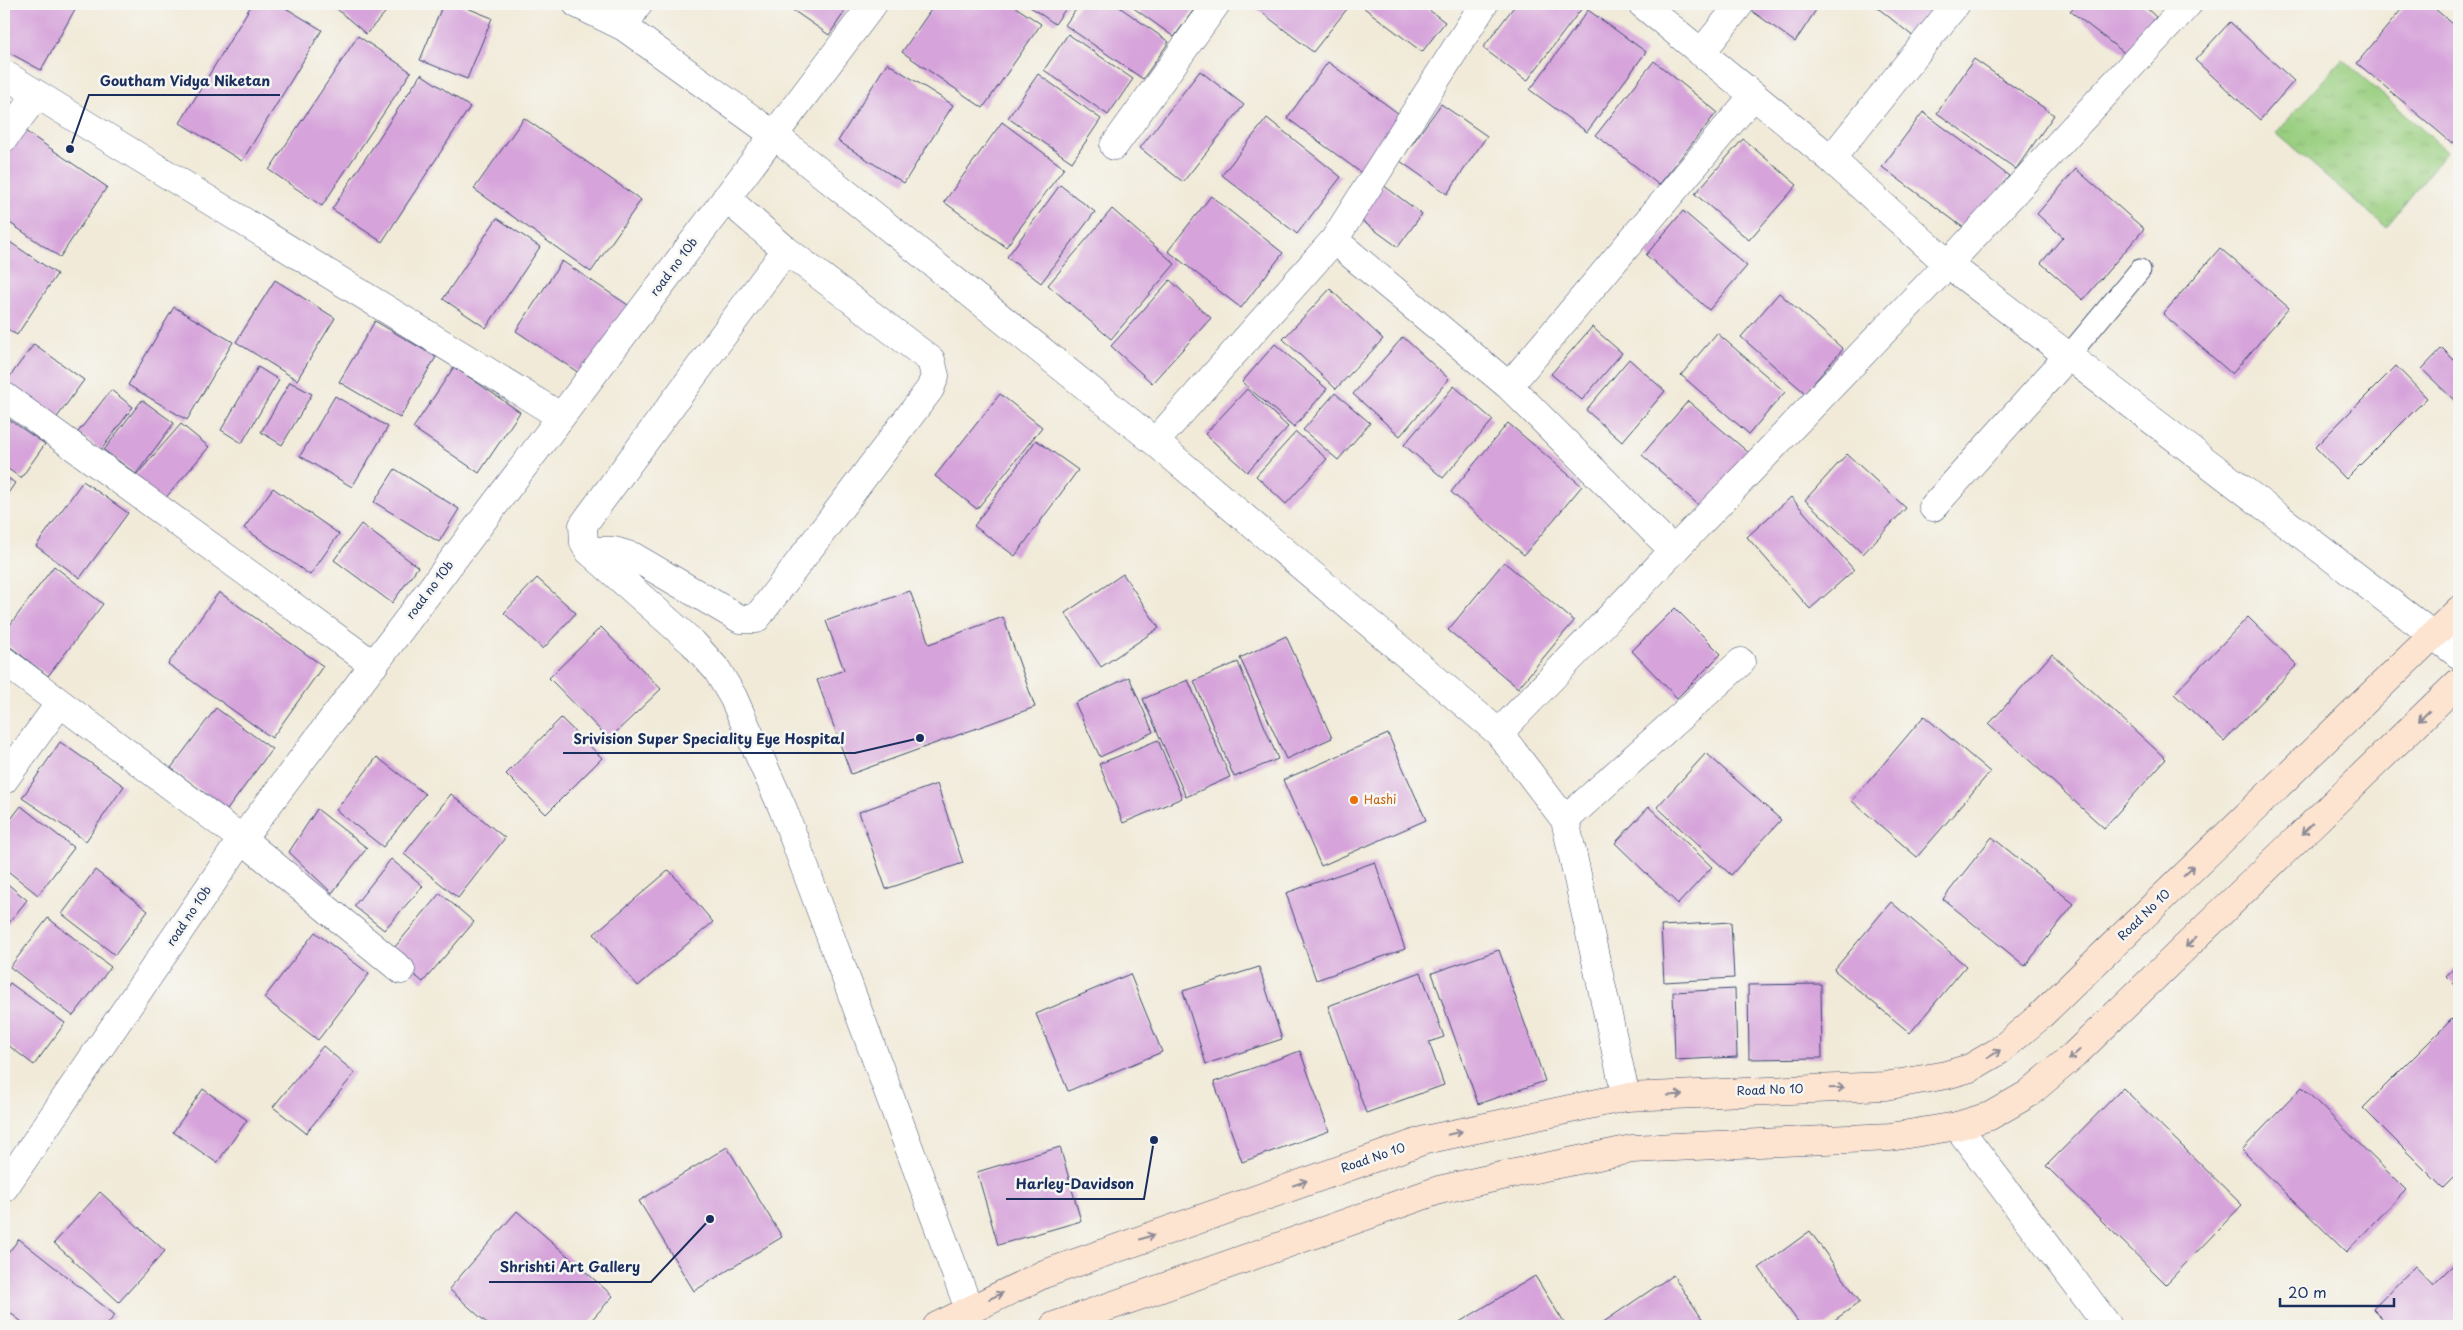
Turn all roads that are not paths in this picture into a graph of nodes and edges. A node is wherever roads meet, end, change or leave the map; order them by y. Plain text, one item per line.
1 (577, 4) edge
2 (638, 4) edge
3 (873, 4) edge
4 (1216, 4) edge
5 (1484, 4) edge
6 (1642, 4) edge
7 (1740, 4) edge
8 (1956, 4) edge
9 (2188, 4) edge
10 (624, 27) junction
11 (1701, 53) junction
12 (4, 74) edge
13 (37, 94) junction
14 (1754, 96) junction
15 (774, 136) junction
16 (4, 138) edge
17 (1114, 146) dead end
18 (1831, 159) junction
19 (726, 198) junction
20 (1334, 240) junction
21 (786, 250) junction
22 (1948, 264) junction
23 (2140, 270) dead end
24 (2069, 355) junction
25 (1509, 386) junction
26 (4, 396) edge
27 (560, 416) junction
28 (1155, 442) junction
29 (1933, 507) dead end
30 (589, 551) junction
31 (1674, 551) junction
32 (2459, 610) edge
33 (2434, 634) junction
34 (2459, 654) edge
35 (4, 661) edge
36 (1741, 662) dead end
37 (374, 665) junction
38 (2459, 682) edge
39 (60, 703) junction
40 (1499, 734) junction
41 (4, 780) edge
42 (1565, 820) junction
43 (242, 839) junction
44 (401, 970) dead end
45 (1626, 1097) junction
46 (1957, 1126) junction
47 (4, 1188) edge
48 (969, 1309) junction
49 (937, 1326) edge
50 (1054, 1326) edge
51 (2108, 1326) edge

1 - 10 street
2 - 10 street
3 - 15 street, road no 10b
4 - 17 street
5 - 20 street
6 - 11 street
7 - 11 street
8 - 18 street
9 - 22 street
10 - 15 street
11 - 14 street
12 - 13 street
13 - 16 street
13 - 27 street
14 - 18 street
14 - 25 street
15 - 19 street, road no 10b
15 - 28 street
18 - 22 street
19 - 21 street
19 - 27 street, road no 10b
20 - 25 street
20 - 28 street
21 - 30 street
21 - 30 street
22 - 24 street
22 - 31 street
23 - 24 lane
24 - 29 street
24 - 33 street
25 - 31 street
26 - 37 street
27 - 37 street, road no 10b
28 - 40 street
30 - 48 street
31 - 40 street
32 - 33 main road, Road No 10
33 - 34 street
45 -> 33 main road, Road No 10
35 - 39 street
36 - 42 street
37 - 43 street, road no 10b
38 -> 46 main road
39 - 41 street
39 - 43 street
40 - 42 street
42 - 45 street
43 - 44 street
43 - 47 street, road no 10b
48 -> 45 main road, Road No 10
46 - 50 main road
46 - 51 street
48 - 49 main road, Road No 10

